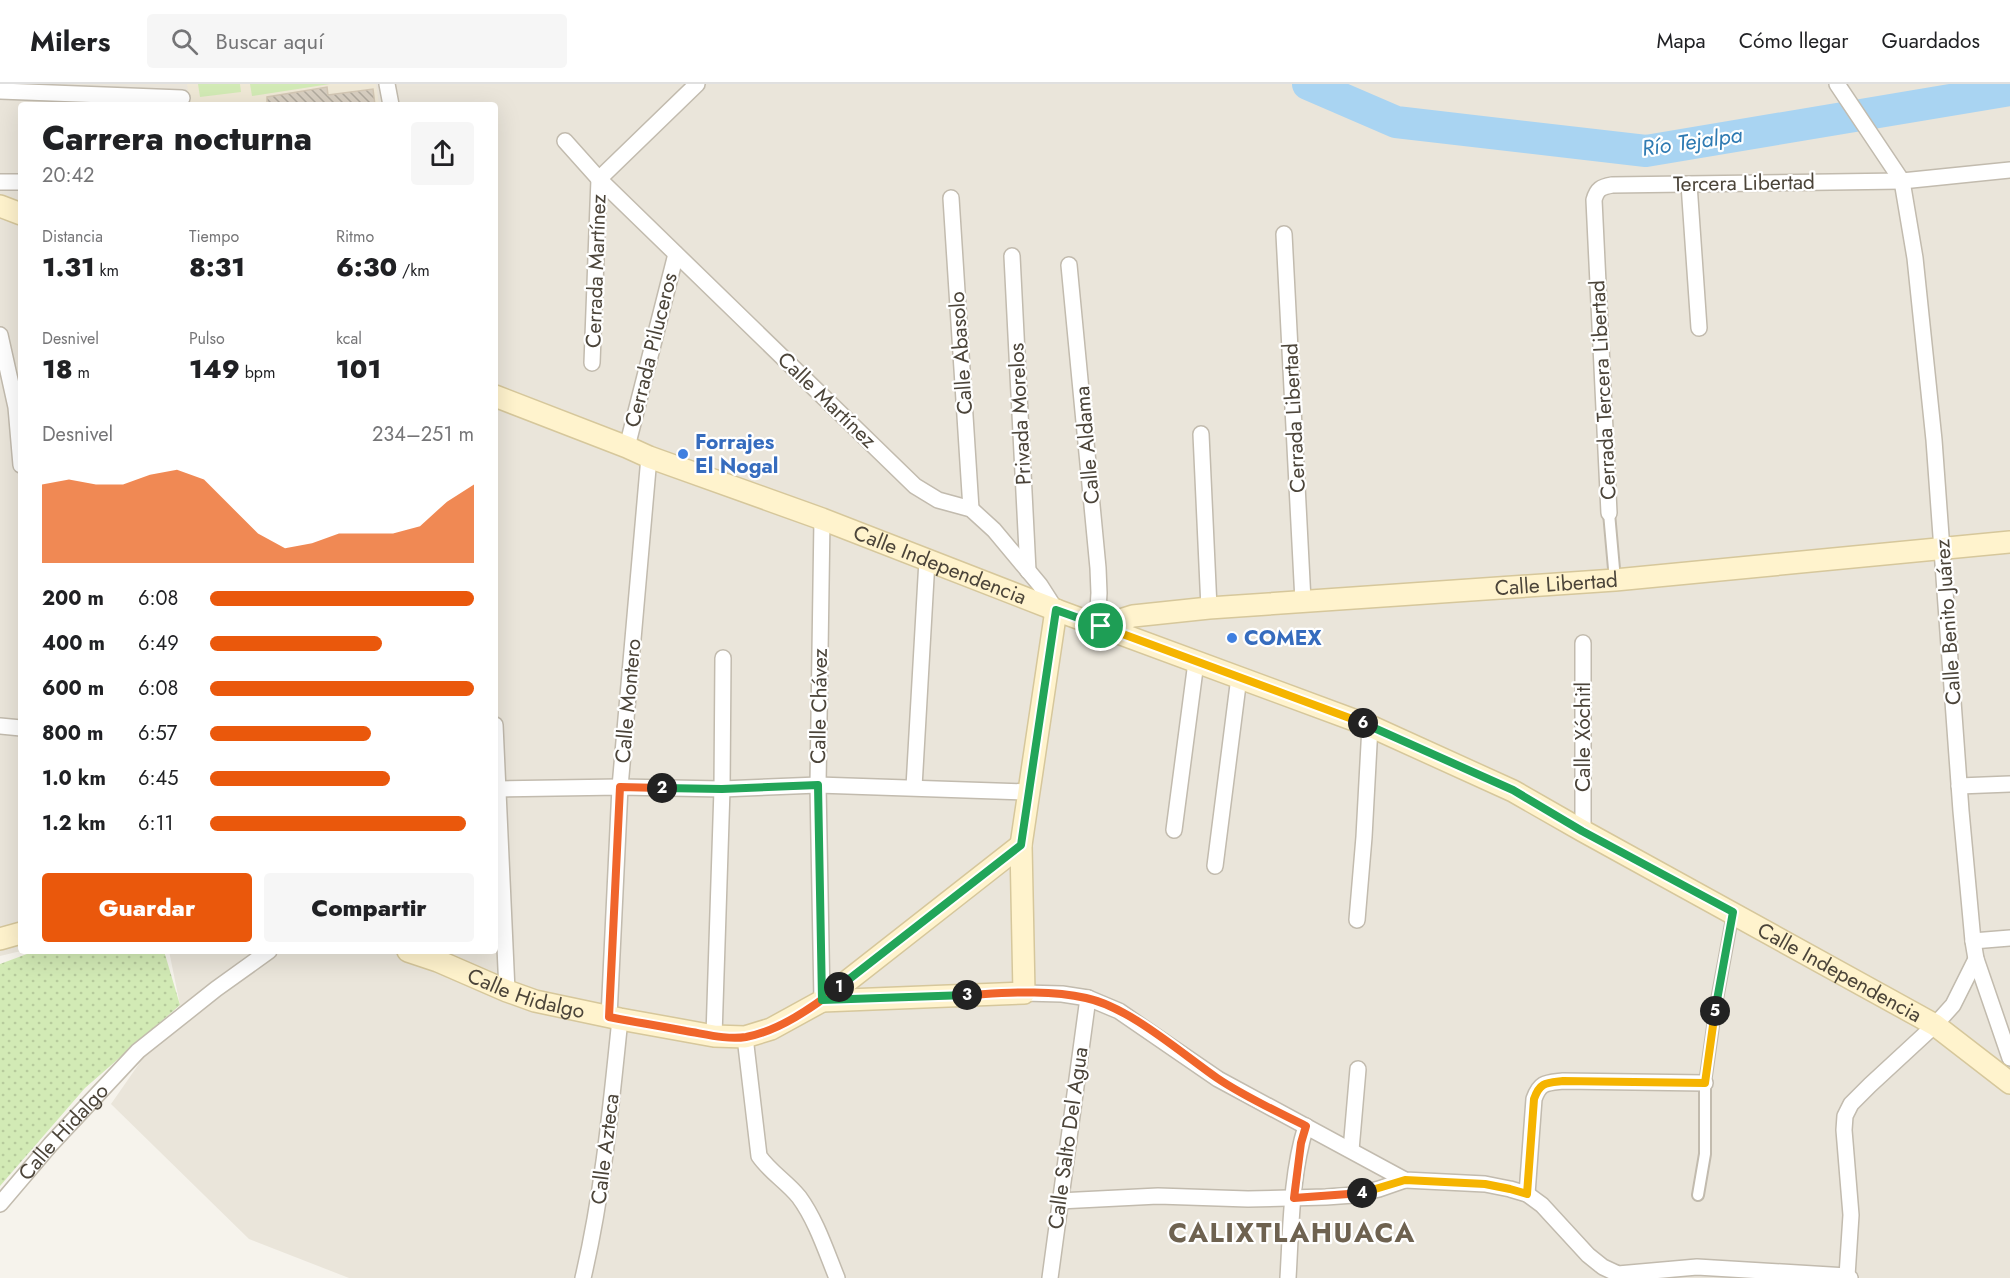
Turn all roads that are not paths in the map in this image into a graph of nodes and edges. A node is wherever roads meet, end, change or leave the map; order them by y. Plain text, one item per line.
1 (387, 84) edge
2 (688, 86) edge
3 (1838, 86) edge
4 (0, 91) edge
5 (181, 96) edge
6 (390, 102) edge
7 (566, 141) dead end
8 (2010, 170) edge
9 (599, 179) junction
10 (1902, 181) junction
11 (0, 182) edge
12 (18, 182) edge
13 (1689, 184) junction
14 (951, 198) dead end
15 (1594, 200) joint
16 (0, 206) edge
17 (18, 213) edge
18 (1284, 234) dead end
19 (676, 254) junction
20 (1012, 256) dead end
21 (1069, 265) dead end
22 (1699, 328) dead end
23 (0, 334) edge
24 (592, 363) dead end
25 (498, 397) edge
26 (18, 430) edge
27 (1201, 434) dead end
28 (627, 447) junction
29 (649, 457) junction
30 (971, 509) junction
31 (1610, 513) joint
32 (822, 519) junction
33 (2010, 542) edge
34 (1943, 549) junction
35 (927, 560) junction
36 (1028, 571) junction
37 (1615, 580) junction
38 (1303, 601) junction
39 (1209, 608) junction
40 (1056, 610) junction
41 (1099, 626) junction
42 (1583, 643) dead end
43 (723, 658) dead end
44 (1196, 662) junction
45 (1239, 677) junction
46 (0, 726) edge
47 (1370, 726) junction
48 (18, 728) edge
49 (2010, 784) edge
50 (818, 785) junction
51 (1959, 786) junction
52 (620, 787) junction
53 (914, 787) junction
54 (722, 789) junction
55 (498, 790) edge
56 (1028, 792) junction
57 (498, 810) edge
58 (1174, 830) dead end
59 (1582, 831) junction
60 (1021, 845) junction
61 (1215, 866) dead end
62 (1733, 912) junction
63 (1357, 920) dead end
64 (18, 934) edge
65 (2010, 938) edge
66 (0, 939) edge
67 (1973, 941) junction
68 (265, 954) edge
69 (417, 954) edge
70 (1976, 959) junction
71 (507, 991) junction
72 (1024, 993) junction
73 (1088, 998) junction
74 (822, 1000) junction
75 (615, 1018) junction
76 (1935, 1025) junction
77 (714, 1036) junction
78 (745, 1037) junction
79 (2010, 1058) edge
80 (1358, 1069) dead end
81 (1705, 1083) junction
82 (2010, 1083) edge
83 (1306, 1126) junction
84 (1351, 1150) junction
85 (1405, 1180) junction
86 (1527, 1194) junction
87 (1698, 1195) dead end
88 (1294, 1198) junction
89 (1059, 1201) junction
90 (0, 1204) edge
91 (1617, 1277) edge
92 (1849, 1277) edge
93 (582, 1278) edge
94 (837, 1278) edge
95 (1050, 1278) edge
96 (1288, 1278) edge

1 - 6 street
2 - 9 street
3 - 10 street
4 - 5 street
7 - 9 street, Calle Martínez
8 - 10 street, Tercera Libertad
9 - 19 street, Calle Martínez
9 - 24 street, Cerrada Martínez
10 - 13 street, Tercera Libertad
10 - 34 street, Calle Benito Juárez
11 - 12 street
13 - 15 street, Tercera Libertad
13 - 22 street
14 - 30 street, Calle Abasolo
15 - 31 street, Cerrada Tercera Libertad
16 - 17 main road
18 - 38 street, Cerrada Libertad
19 - 28 street, Cerrada Piluceros
19 - 30 street, Calle Martínez
20 - 36 street, Privada Morelos
21 - 41 street, Calle Aldama
23 - 26 street
25 - 28 main road, Calle Independencia
27 - 39 street
28 - 29 main road, Calle Independencia
29 - 32 main road, Calle Independencia
29 - 52 street, Calle Montero
30 - 36 street, Calle Martínez
31 - 37 street, Cerrada Tercera Libertad
32 - 35 main road, Calle Independencia
32 - 50 street, Calle Chávez
33 - 34 main road, Calle Libertad
34 - 37 main road, Calle Libertad
34 - 51 street, Calle Benito Juárez
35 - 40 main road, Calle Independencia
35 - 53 street
36 - 40 street, Calle Martínez
37 - 38 main road, Calle Libertad
38 - 39 main road, Calle Libertad
39 - 41 main road, Calle Libertad
40 - 41 main road, Calle Independencia
40 - 56 main road
41 - 44 main road, Calle Independencia
42 - 59 street, Calle Xóchitl
43 - 54 street
44 - 45 main road, Calle Independencia
44 - 58 street
45 - 47 main road, Calle Independencia
45 - 61 street
46 - 48 street
47 - 59 main road, Calle Independencia
47 - 63 street
49 - 51 street
50 - 53 street
50 - 54 street
50 - 74 street, Calle Chávez
51 - 67 street, Calle Benito Juárez
52 - 54 street
52 - 55 street
52 - 75 street, Calle Montero
53 - 56 street
54 - 77 street
56 - 60 main road
57 - 71 street
59 - 62 main road, Calle Independencia
60 - 72 main road
60 - 74 main road
62 - 76 main road, Calle Independencia
62 - 81 street
64 - 66 main road
65 - 67 street
67 - 70 street, Calle Benito Juárez
68 - 90 street, Calle Hidalgo
69 - 71 main road, Calle Hidalgo
70 - 76 street
70 - 79 street, Calle Benito Juárez
71 - 75 main road, Calle Hidalgo
72 - 73 street, Calle Hidalgo
72 - 74 main road, Calle Hidalgo
73 - 83 street, Calle Hidalgo
73 - 89 street, Calle Salto Del Agua
74 - 78 main road, Calle Hidalgo
75 - 77 main road, Calle Hidalgo
75 - 93 street, Calle Azteca
76 - 82 main road, Calle Independencia
76 - 92 street
77 - 78 main road, Calle Hidalgo
78 - 94 street
80 - 84 street
81 - 86 street
81 - 87 street
83 - 84 street, Calle Hidalgo
83 - 88 street
84 - 85 street, Calle Hidalgo
85 - 86 street, Calle Hidalgo
85 - 88 street
86 - 91 street, Calle Hidalgo
88 - 89 street
88 - 96 street
89 - 95 street, Calle Salto Del Agua
91 - 92 street, Calle Hidalgo

